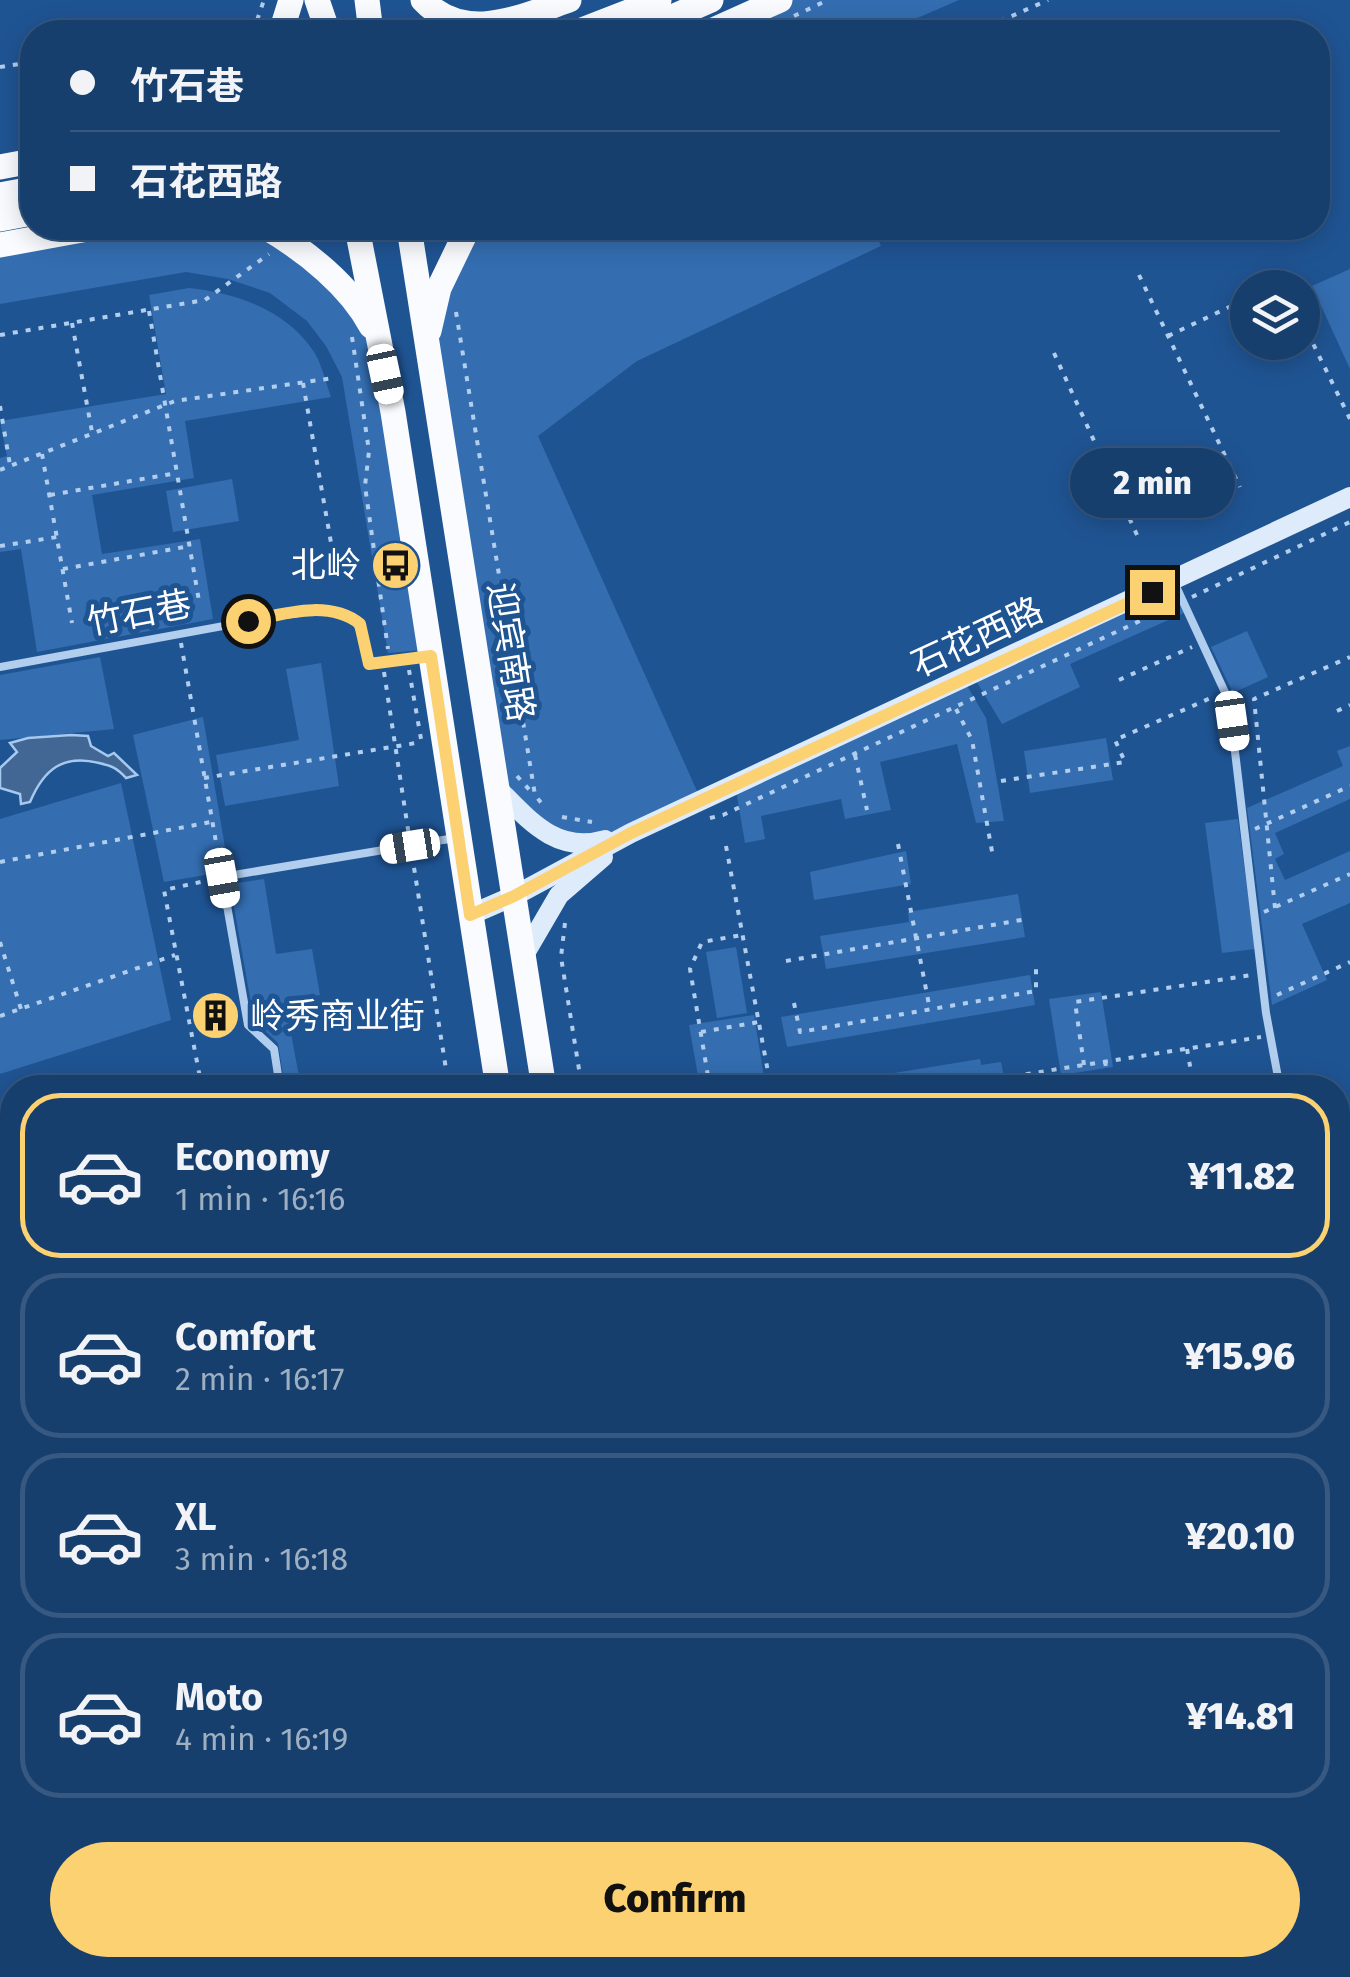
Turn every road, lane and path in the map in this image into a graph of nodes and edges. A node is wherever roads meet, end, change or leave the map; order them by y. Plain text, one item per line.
1 (423, 0) edge
2 (570, 0) edge
3 (592, 0) edge
4 (660, 0) edge
5 (710, 0) edge
6 (780, 0) edge
7 (1048, 0) edge
8 (452, 20) edge
9 (499, 20) edge
10 (548, 20) edge
11 (609, 20) edge
12 (665, 20) edge
13 (736, 20) edge
14 (1003, 20) edge
15 (27, 240) edge
16 (264, 240) edge
17 (267, 240) edge
18 (359, 240) edge
19 (407, 240) edge
20 (462, 240) edge
21 (0, 245) edge
22 (1139, 275) dead end
23 (1230, 307) edge
24 (456, 309) dead end
25 (149, 310) junction
26 (72, 324) junction
27 (351, 334) dead end
28 (0, 335) edge
29 (1168, 336) junction
30 (377, 337) junction
31 (426, 351) junction
32 (1054, 354) dead end
33 (1320, 358) edge
34 (334, 378) dead end
35 (303, 382) junction
36 (435, 404) junction
37 (165, 405) junction
38 (0, 406) edge
39 (393, 412) junction
40 (1350, 419) edge
41 (92, 434) junction
42 (381, 449) dead end
43 (369, 451) junction
44 (42, 454) junction
45 (10, 466) junction
46 (0, 470) edge
47 (177, 473) junction
48 (1240, 487) dead end
49 (50, 495) junction
50 (1350, 497) edge
51 (1350, 522) edge
52 (1137, 535) dead end
53 (57, 536) junction
54 (0, 546) edge
55 (190, 546) junction
56 (63, 569) junction
57 (336, 576) dead end
58 (1178, 592) junction
59 (200, 601) dead end
60 (72, 623) dead end
61 (179, 634) junction
62 (1202, 643) junction
63 (431, 656) junction
64 (1350, 656) edge
65 (382, 662) junction
66 (0, 667) edge
67 (1119, 680) dead end
68 (1224, 692) junction
69 (1350, 705) edge
70 (956, 708) junction
71 (1336, 711) dead end
72 (444, 738) junction
73 (395, 746) junction
74 (855, 755) junction
75 (204, 778) junction
76 (1001, 781) dead end
77 (1350, 786) edge
78 (498, 789) junction
79 (542, 805) dead end
80 (867, 810) dead end
81 (556, 816) dead end
82 (708, 818) dead end
83 (212, 822) junction
84 (593, 822) dead end
85 (1266, 824) junction
86 (631, 833) junction
87 (1246, 834) junction
88 (459, 838) junction
89 (898, 844) dead end
90 (410, 846) junction
91 (726, 846) dead end
92 (993, 857) dead end
93 (0, 862) edge
94 (1350, 874) edge
95 (222, 878) junction
96 (514, 896) junction
97 (1275, 908) junction
98 (470, 915) junction
99 (1255, 916) junction
100 (1028, 919) dead end
101 (566, 922) dead end
102 (742, 935) junction
103 (918, 938) junction
104 (0, 942) edge
105 (176, 954) junction
106 (524, 955) junction
107 (786, 961) dead end
108 (1350, 962) edge
109 (1036, 964) dead end
110 (1262, 974) junction
111 (1264, 1000) junction
112 (794, 1004) dead end
113 (21, 1009) junction
114 (930, 1010) junction
115 (0, 1016) edge
116 (759, 1022) junction
117 (701, 1032) junction
118 (1270, 1036) junction
119 (1188, 1048) junction
120 (1105, 1062) junction
121 (1084, 1065) junction
122 (199, 1075) edge
123 (278, 1075) edge
124 (447, 1075) edge
125 (496, 1075) edge
126 (542, 1075) edge
127 (580, 1075) edge
128 (708, 1075) edge
129 (768, 1075) edge
130 (1026, 1075) edge
131 (1107, 1075) edge
132 (1192, 1075) edge
133 (1278, 1075) edge

1 - 8 main road
2 - 9 main road
3 - 10 main road
4 - 11 main road
5 - 12 main road
6 - 13 main road
7 - 14 path
15 - 21 main road
16 - 25 path
17 - 30 main road
18 - 30 main road
19 - 31 main road, 迎宾南路
20 - 31 main road
22 - 29 path
23 - 29 path
24 - 79 path
25 - 26 path
25 - 37 path
26 - 28 path
26 - 41 path
27 - 43 path
29 - 48 path
30 - 39 main road
31 - 36 main road, 迎宾南路
32 - 52 path
33 - 40 path
34 - 35 path
35 - 37 path
35 - 57 path
36 - 39 main road
36 - 78 main road, 迎宾南路
37 - 41 path
37 - 47 path
38 - 45 path
39 - 63 main road
41 - 44 path
42 - 43 path
43 - 65 path
44 - 45 path
44 - 49 path
45 - 46 path
47 - 49 path
47 - 55 path
49 - 53 path
50 - 58 main road, 石花西路
51 - 58 path
53 - 54 path
53 - 56 path
55 - 56 path
55 - 59 path
56 - 60 path
58 - 62 lane
58 - 70 path
58 - 86 main road, 石花西路
61 - 65 lane, 竹石巷
61 - 66 lane, 竹石巷
61 - 75 path
62 - 67 path
62 - 68 lane
63 - 65 lane
63 - 72 main road
64 - 85 path
65 - 73 path
68 - 76 path
68 - 87 lane
69 - 71 path
70 - 74 path
70 - 92 path
72 - 73 path
72 - 88 main road
73 - 75 path
73 - 90 path
74 - 80 path
74 - 82 path
75 - 83 path
77 - 85 path
78 - 86 main road
78 - 96 main road, 迎宾南路
81 - 84 path
83 - 93 path
83 - 95 path
85 - 87 path
85 - 97 path
86 - 96 main road
86 - 106 main road
87 - 99 lane
88 - 90 lane
88 - 98 main road
89 - 103 path
90 - 95 lane
90 - 124 path
91 - 102 path
94 - 97 path
95 - 105 path
95 - 123 lane
96 - 98 main road
96 - 106 main road, 迎宾南路
97 - 99 path
98 - 125 main road
99 - 110 lane
100 - 103 path
101 - 127 path
102 - 116 path
102 - 117 path
103 - 107 path
103 - 114 path
104 - 113 path
105 - 113 path
105 - 122 path
106 - 126 main road, 迎宾南路
108 - 111 path
109 - 114 path
110 - 111 lane
110 - 121 path
111 - 118 lane
112 - 114 path
113 - 115 path
116 - 117 path
116 - 129 path
117 - 128 path
118 - 119 path
118 - 133 lane
119 - 120 path
119 - 132 path
120 - 121 path
120 - 131 path
121 - 130 path

